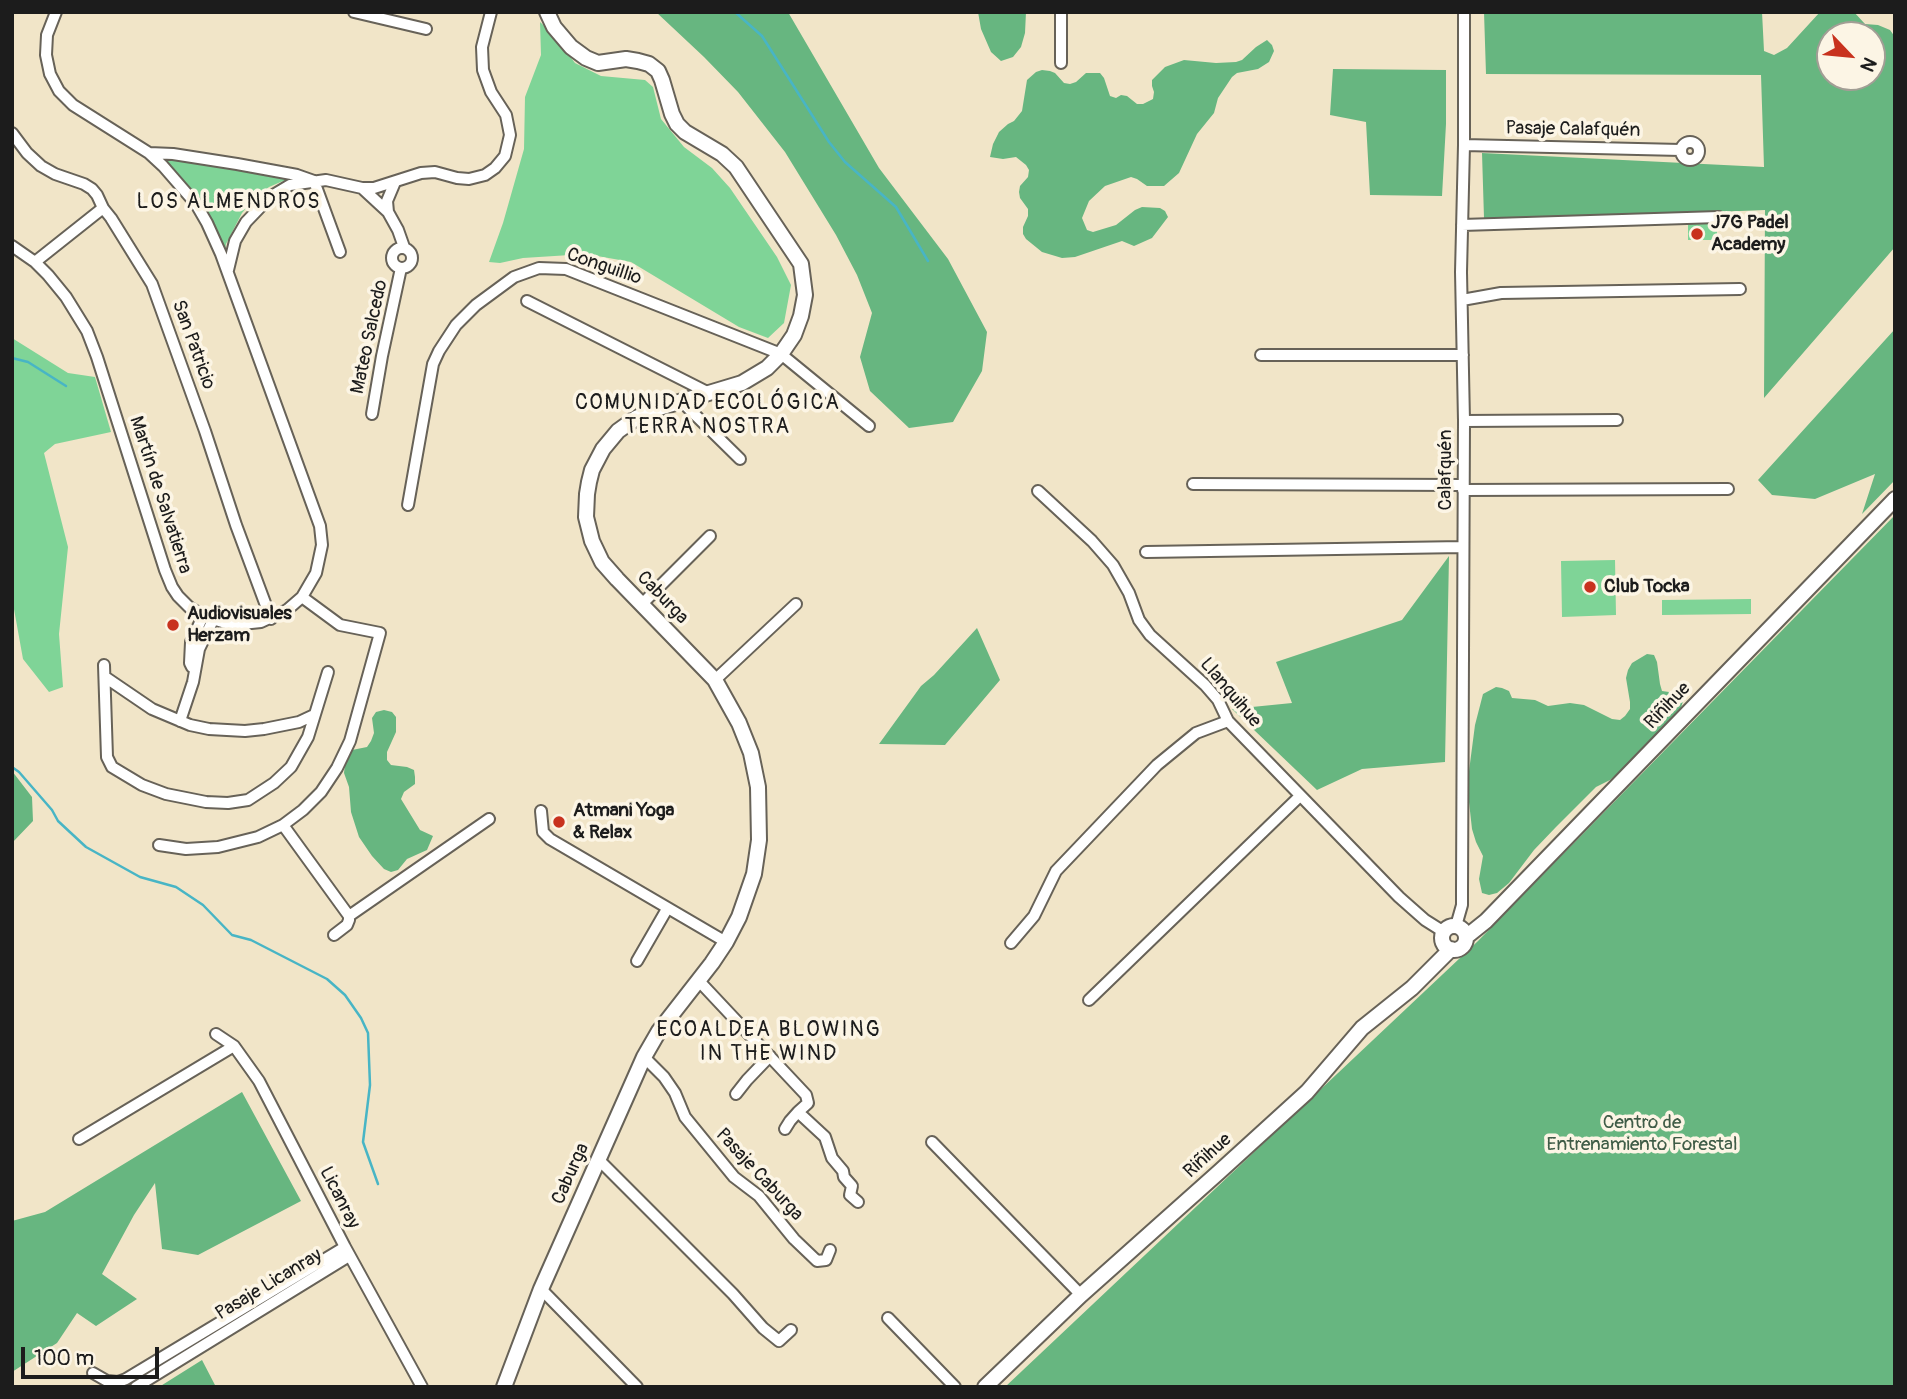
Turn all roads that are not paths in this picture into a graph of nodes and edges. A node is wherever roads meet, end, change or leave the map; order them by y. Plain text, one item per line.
1 (56, 12) edge
2 (354, 12) edge
3 (491, 12) edge
4 (547, 12) edge
5 (1061, 12) edge
6 (1464, 12) edge
7 (366, 13) edge
8 (426, 29) dead end
9 (1061, 63) dead end
10 (12, 133) edge
11 (1464, 145) junction
12 (1681, 150) dead end
13 (149, 153) junction
14 (314, 181) junction
15 (395, 182) junction
16 (362, 188) junction
17 (103, 208) junction
18 (388, 212) junction
19 (1719, 217) dead end
20 (1462, 225) junction
21 (12, 246) edge
22 (340, 253) dead end
23 (35, 262) junction
24 (228, 273) junction
25 (1740, 289) dead end
26 (1462, 300) junction
27 (527, 301) dead end
28 (781, 354) junction
29 (1261, 355) dead end
30 (1463, 355) junction
31 (709, 393) junction
32 (681, 401) junction
33 (372, 414) dead end
34 (1617, 420) dead end
35 (1464, 421) junction
36 (869, 426) dead end
37 (740, 459) dead end
38 (1194, 484) dead end
39 (1463, 487) junction
40 (1728, 489) dead end
41 (1038, 491) dead end
42 (1895, 499) edge
43 (408, 505) dead end
44 (710, 536) dead end
45 (1463, 548) junction
46 (1146, 552) dead end
47 (302, 597) junction
48 (796, 604) dead end
49 (641, 605) junction
50 (208, 618) junction
51 (271, 619) junction
52 (104, 664) dead end
53 (328, 672) dead end
54 (105, 677) junction
55 (715, 680) junction
56 (314, 715) junction
57 (181, 718) junction
58 (1228, 721) junction
59 (1300, 796) junction
60 (541, 811) dead end
61 (489, 819) dead end
62 (282, 825) junction
63 (159, 845) dead end
64 (667, 909) junction
65 (349, 916) junction
66 (1455, 932) junction
67 (334, 935) dead end
68 (726, 942) junction
69 (1011, 943) dead end
70 (638, 961) dead end
71 (699, 981) junction
72 (1090, 1000) dead end
73 (216, 1034) dead end
74 (234, 1046) junction
75 (771, 1056) junction
76 (644, 1057) junction
77 (736, 1094) dead end
78 (798, 1112) junction
79 (786, 1129) dead end
80 (79, 1139) dead end
81 (932, 1142) dead end
82 (599, 1160) junction
83 (858, 1202) dead end
84 (830, 1250) dead end
85 (347, 1251) junction
86 (541, 1289) junction
87 (1081, 1295) junction
88 (888, 1318) dead end
89 (791, 1330) dead end
90 (93, 1373) dead end
91 (136, 1387) edge
92 (422, 1387) edge
93 (504, 1387) edge
94 (637, 1387) edge
95 (955, 1387) edge
96 (985, 1387) edge

1 - 13 street
2 - 7 street
3 - 15 street
4 - 28 street, Caburga
5 - 9 street
6 - 11 street, Calafquén
7 - 8 street
10 - 17 street, San Patricio
11 - 12 street, Pasaje Calafquén
11 - 20 street, Calafquén
13 - 14 street
13 - 24 street
14 - 16 street
14 - 22 street
14 - 24 street
15 - 16 street
15 - 18 street
16 - 18 street, Mateo Salcedo
17 - 23 street
17 - 51 street, San Patricio
18 - 33 street, Mateo Salcedo
19 - 20 street
20 - 26 street, Calafquén
21 - 23 street, Martín de Salvatierra
23 - 50 street, Martín de Salvatierra
24 - 47 street
25 - 26 street
26 - 30 street, Calafquén
27 - 31 street
28 - 31 street, Caburga
28 - 36 street, Conguillio
28 - 43 street, Conguillio
29 - 30 street
30 - 35 street, Calafquén
31 - 32 street, Caburga
32 - 37 street
32 - 49 street, Caburga
34 - 35 street
35 - 39 street, Calafquén
38 - 39 street
39 - 40 street
39 - 45 street, Calafquén
41 - 58 street, Llanquihue
42 - 66 street, Riñihue
44 - 49 street
45 - 46 street
45 - 66 street, Calafquén
47 - 51 street
47 - 62 street
48 - 55 street
49 - 55 street, Caburga
50 - 51 street
50 - 57 street
52 - 54 street
53 - 56 street
54 - 56 street
54 - 57 street
55 - 68 street, Caburga
56 - 57 street
58 - 59 street, Llanquihue
58 - 69 street
59 - 66 street, Llanquihue
59 - 72 street
60 - 64 street
61 - 65 street
62 - 63 street
62 - 65 street
64 - 68 street
64 - 70 street
65 - 67 street
66 - 87 street, Riñihue
68 - 71 street, Caburga
71 - 75 street
71 - 76 street, Caburga
73 - 74 street, Licanray
74 - 80 street
74 - 85 street, Licanray
75 - 77 street
75 - 78 street
76 - 82 street, Caburga
76 - 84 street, Pasaje Caburga
78 - 79 street
78 - 83 street
81 - 87 street
82 - 86 street, Caburga
82 - 89 street
85 - 90 street
85 - 91 street, Pasaje Licanray
85 - 92 street, Licanray
86 - 93 street, Caburga
86 - 94 street
87 - 96 street, Riñihue
88 - 95 street

